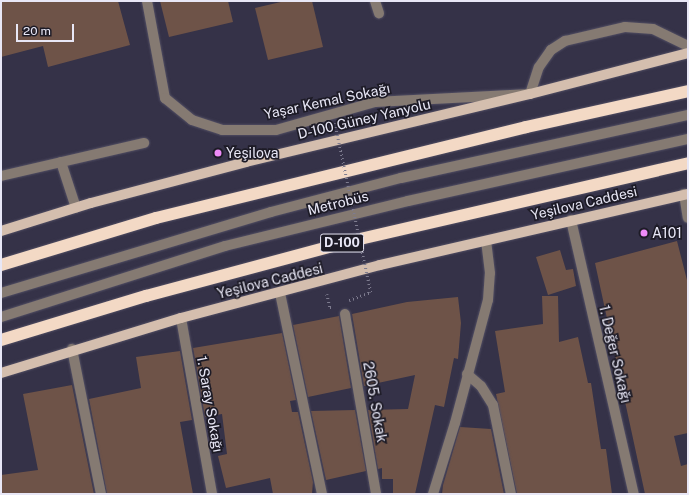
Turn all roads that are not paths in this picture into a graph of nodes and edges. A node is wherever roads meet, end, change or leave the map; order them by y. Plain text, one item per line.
1 (147, 1) edge
2 (375, 1) edge
3 (379, 13) dead end
4 (688, 46) edge
5 (688, 53) edge
6 (688, 92) edge
7 (530, 94) junction
8 (688, 115) edge
9 (688, 140) edge
10 (144, 143) dead end
11 (61, 162) junction
12 (688, 162) edge
13 (1, 176) edge
14 (686, 194) edge
15 (76, 208) junction
16 (688, 218) edge
17 (571, 220) junction
18 (1, 231) edge
19 (486, 241) junction
20 (1, 265) edge
21 (1, 293) edge
22 (280, 293) junction
23 (345, 314) road end
24 (1, 317) edge
25 (181, 318) junction
26 (1, 340) edge
27 (72, 349) junction
28 (1, 373) edge
29 (467, 374) junction
30 (101, 494) edge
31 (212, 494) edge
32 (322, 494) edge
33 (376, 494) edge
34 (433, 494) edge
35 (511, 494) edge
36 (634, 494) edge

1 - 7 street, Yaşar Kemal Sokağı
2 - 3 street
4 - 7 street
5 - 7 main road, D-100 Güney Yanyolu
6 - 20 highway
7 - 15 main road, D-100 Güney Yanyolu
8 - 21 street, Metrobüs
9 - 24 street, Metrobüs
10 - 11 street
11 - 13 street
11 - 15 street
12 - 26 highway, D-100
14 - 16 street
14 - 17 main road, Yeşilova Caddesi
15 - 18 main road, D-100 Güney Yanyolu
17 - 19 main road, Yeşilova Caddesi
17 - 36 street, 1. Değer Sokağı
19 - 22 main road, Yeşilova Caddesi
19 - 29 street
22 - 25 main road, Yeşilova Caddesi
22 - 32 street
23 - 33 street, 2605. Sokak
25 - 27 main road, Yeşilova Caddesi
25 - 31 street, 1. Saray Sokağı
27 - 28 main road, Yeşilova Caddesi
27 - 30 street
29 - 34 street
29 - 35 street

